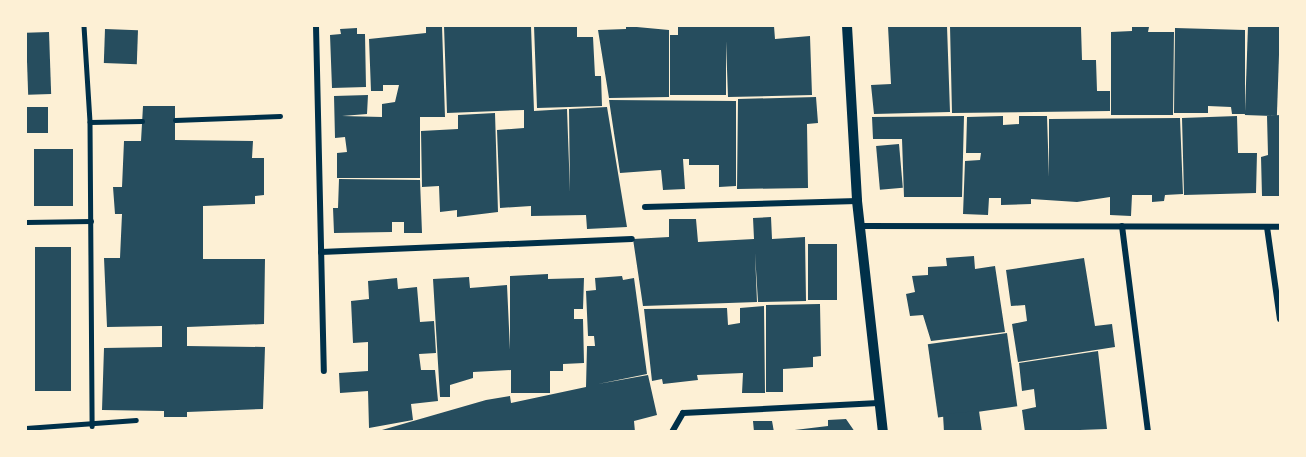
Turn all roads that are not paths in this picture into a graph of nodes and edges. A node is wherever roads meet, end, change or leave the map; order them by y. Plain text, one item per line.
1 (84, 26) edge
2 (316, 26) edge
3 (847, 26) edge
4 (280, 116) dead end
5 (175, 120) dead end
6 (142, 121) dead end
7 (90, 122) junction
8 (857, 201) junction
9 (645, 207) dead end
10 (91, 221) junction
11 (26, 222) edge
12 (860, 226) junction
13 (1122, 226) junction
14 (1267, 227) junction
15 (1281, 227) edge
16 (632, 239) dead end
17 (321, 252) junction
18 (1281, 319) edge
19 (324, 371) dead end
20 (879, 403) junction
21 (136, 420) dead end
22 (92, 426) junction
23 (26, 429) edge
24 (672, 432) edge
25 (883, 432) edge
26 (1148, 432) edge

1 - 7 lane
2 - 17 street
3 - 8 street
4 - 5 lane
6 - 7 lane
7 - 10 lane
8 - 9 street
8 - 12 street
10 - 11 lane
10 - 22 lane
12 - 13 street
12 - 20 street
13 - 14 street
13 - 26 street
14 - 15 street
14 - 18 street
16 - 17 street
17 - 19 street
20 - 24 street
20 - 25 street
21 - 22 lane
22 - 23 lane

